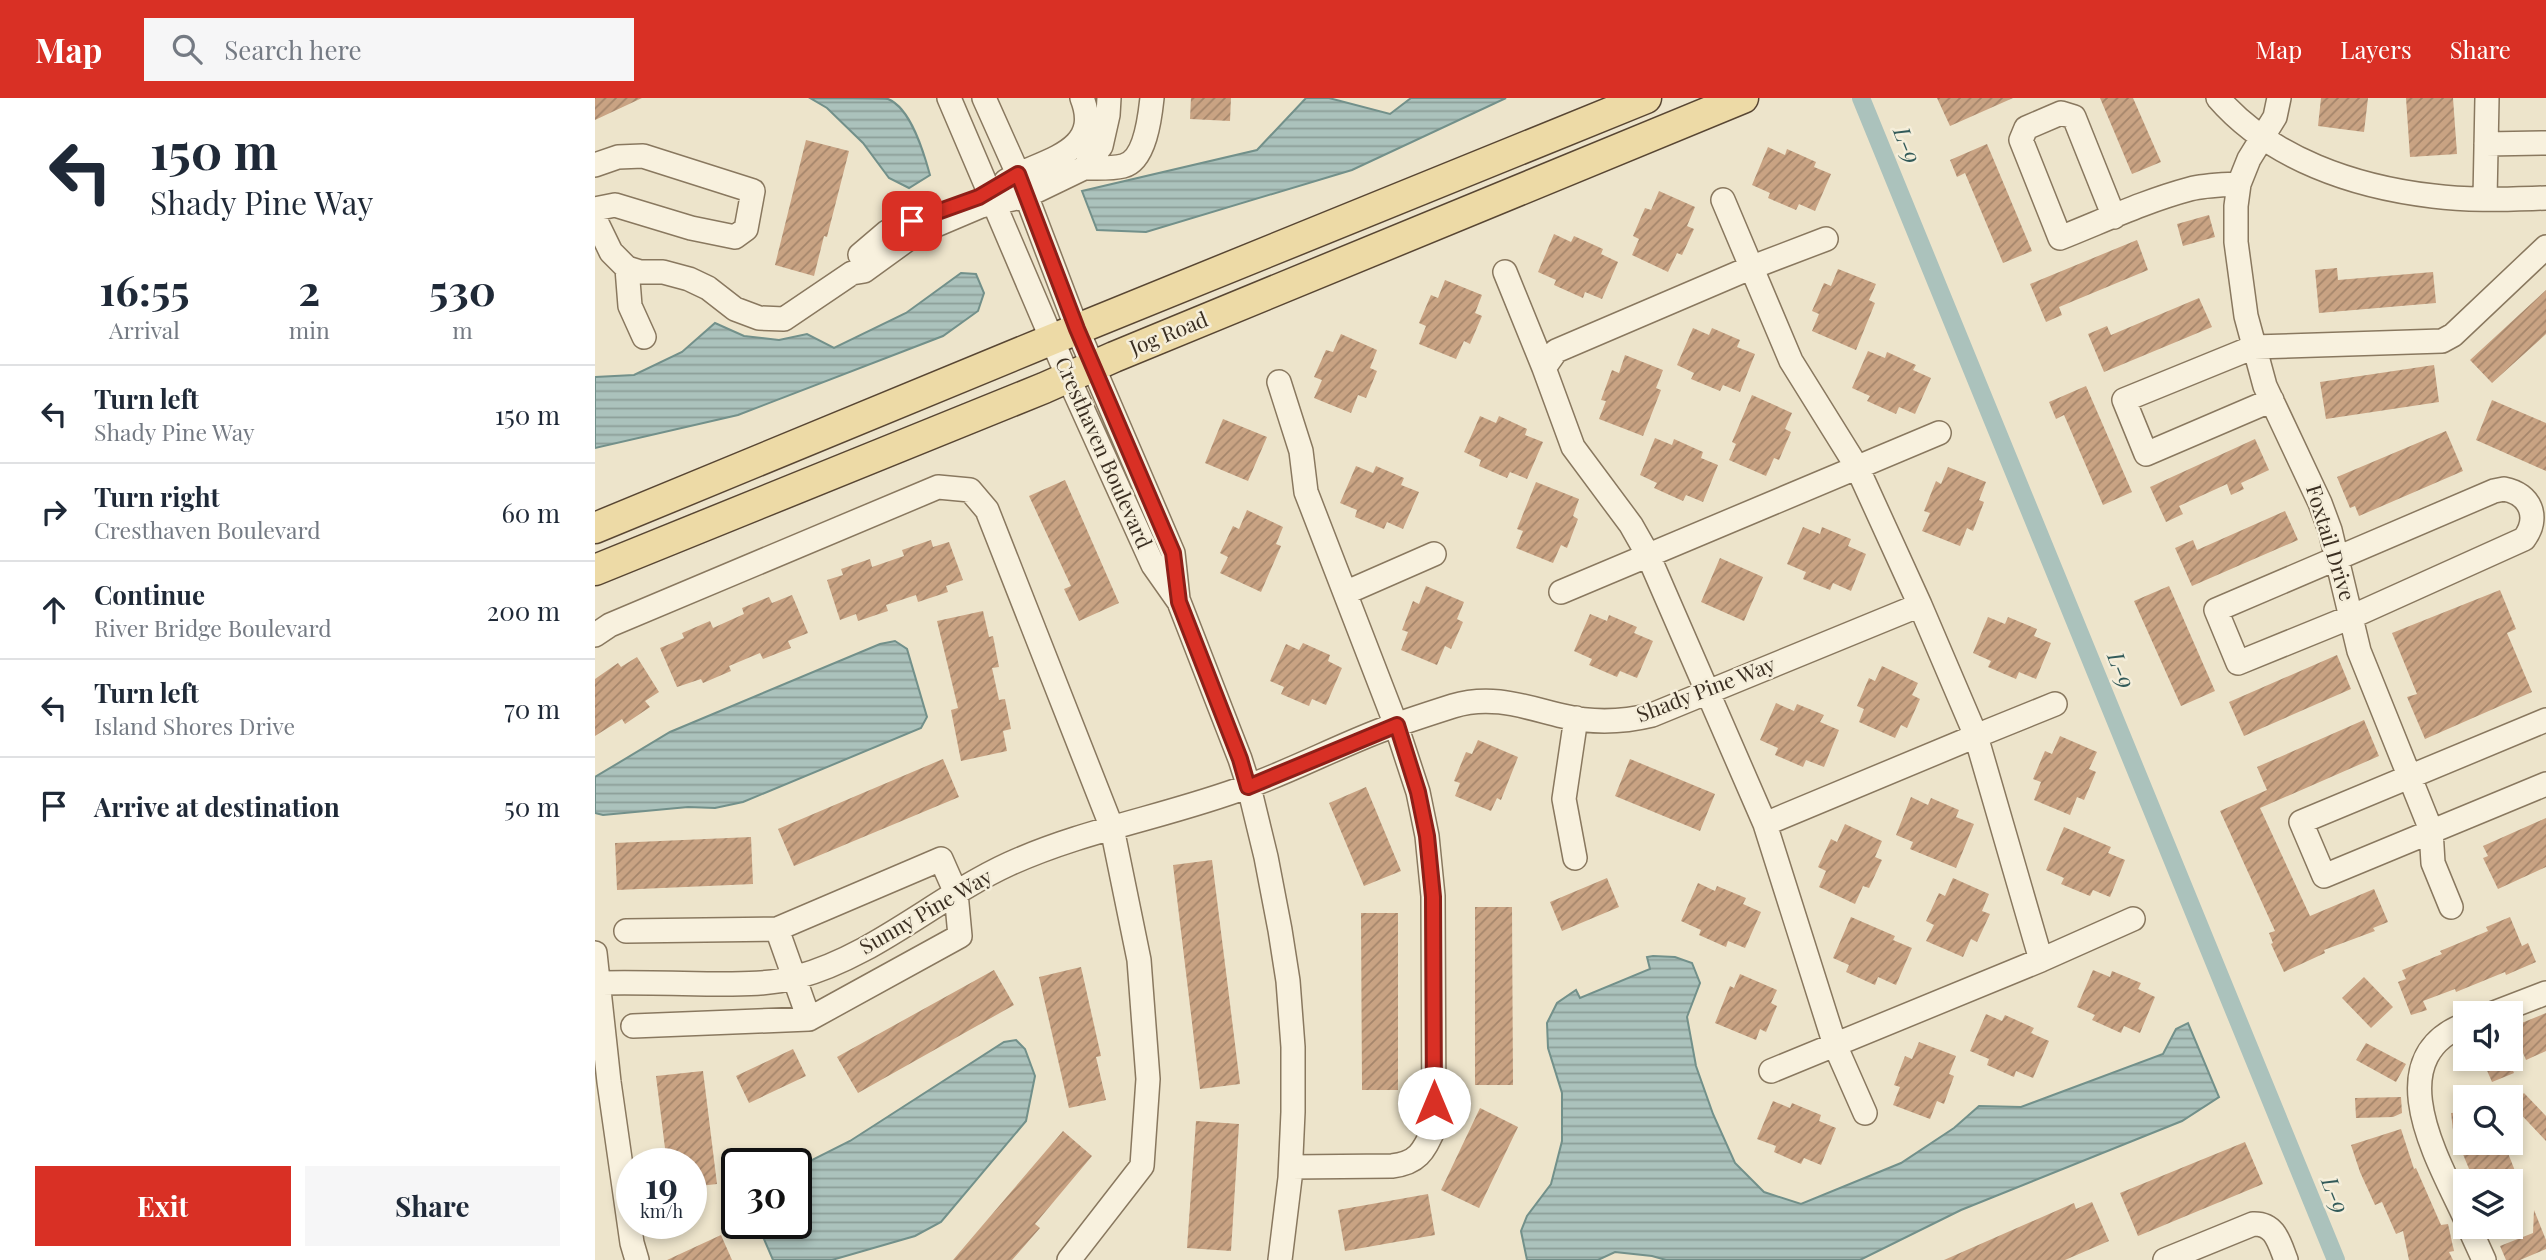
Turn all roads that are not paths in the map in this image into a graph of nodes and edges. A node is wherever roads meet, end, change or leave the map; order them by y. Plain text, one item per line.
1 (975, 98) edge
2 (984, 98) edge
3 (1082, 98) edge
4 (1109, 98) edge
5 (1152, 98) edge
6 (1646, 98) edge
7 (1743, 98) edge
8 (2218, 98) edge
9 (2279, 98) edge
10 (2487, 98) edge
11 (952, 104) edge
12 (1595, 119) junction
13 (2262, 138) junction
14 (2546, 143) edge
15 (2486, 144) junction
16 (1608, 153) junction
17 (595, 165) edge
18 (1084, 168) junction
19 (1018, 174) junction
20 (2239, 184) junction
21 (1027, 196) junction
22 (2546, 198) edge
23 (2485, 199) junction
24 (989, 200) junction
25 (1723, 200) dead end
26 (595, 209) edge
27 (2114, 216) junction
28 (595, 219) edge
29 (1826, 239) dead end
30 (2546, 247) edge
31 (627, 268) junction
32 (1750, 268) junction
33 (1505, 272) dead end
34 (1065, 334) junction
35 (644, 337) dead end
36 (2253, 347) junction
37 (1544, 368) junction
38 (1081, 371) junction
39 (1279, 382) dead end
40 (2272, 400) junction
41 (1938, 433) dead end
42 (1857, 467) junction
43 (595, 528) edge
44 (1434, 554) dead end
45 (1647, 555) junction
46 (2337, 559) junction
47 (595, 570) edge
48 (1561, 592) dead end
49 (1345, 593) junction
50 (1920, 605) junction
51 (2351, 617) junction
52 (595, 635) edge
53 (1707, 692) junction
54 (2055, 704) dead end
55 (1576, 718) junction
56 (2546, 720) edge
57 (1397, 725) junction
58 (1976, 736) junction
59 (2409, 776) junction
60 (2546, 784) edge
61 (1248, 787) junction
62 (1765, 824) junction
63 (1112, 828) junction
64 (2431, 830) junction
65 (1575, 858) dead end
66 (956, 893) junction
67 (2451, 907) dead end
68 (2133, 919) dead end
69 (777, 929) junction
70 (626, 932) dead end
71 (595, 953) edge
72 (2041, 960) junction
73 (795, 978) junction
74 (597, 983) edge
75 (2546, 993) edge
76 (2523, 1002) edge
77 (809, 1019) junction
78 (633, 1026) dead end
79 (2453, 1031) edge
80 (1835, 1045) junction
81 (1772, 1071) dead end
82 (1865, 1113) dead end
83 (1291, 1167) junction
84 (2453, 1191) edge
85 (2474, 1239) edge
86 (637, 1260) edge
87 (1069, 1260) edge
88 (1280, 1260) edge
89 (2165, 1260) edge
90 (2286, 1260) edge
91 (2484, 1260) edge

1 - 11 street
2 - 19 street
3 - 19 street
4 - 18 street
5 - 18 street
6 - 12 main road, Jog Road
7 - 16 main road, Jog Road
8 - 13 street
9 - 13 street, Foxtail Drive
10 - 15 street
11 - 24 street
12 - 16 main road
12 - 34 main road, Jog Road
13 - 20 street, Foxtail Drive
13 - 23 street
14 - 15 street
15 - 23 street
16 - 38 main road, Jog Road
17 - 26 street
18 - 21 street
19 - 21 street
19 - 24 street
20 - 27 street
20 - 36 street, Foxtail Drive
21 - 24 street
21 - 34 street
22 - 23 street
24 - 31 street
24 - 34 street
25 - 32 street
27 - 27 street
28 - 31 street
29 - 32 street
30 - 36 street
31 - 35 street
32 - 37 street
32 - 42 street
33 - 37 street
34 - 38 street, Cresthaven Boulevard
34 - 43 main road, Jog Road
36 - 40 street, Foxtail Drive
36 - 40 street
37 - 45 street
38 - 47 main road, Jog Road
38 - 61 street, Cresthaven Boulevard
39 - 49 street
40 - 46 street, Foxtail Drive
41 - 42 street
42 - 45 street
42 - 50 street
44 - 49 street
45 - 48 street
45 - 53 street
46 - 51 street, Foxtail Drive
46 - 51 street
46 - 51 street
49 - 57 street
50 - 53 street, Shady Pine Way
50 - 58 street
51 - 59 street, Foxtail Drive
52 - 63 street
53 - 55 street, Shady Pine Way
53 - 62 street
54 - 58 street
55 - 57 street, Shady Pine Way
55 - 65 street
56 - 59 street
57 - 61 street, Shady Pine Way
57 - 83 street
58 - 62 street
58 - 72 street
59 - 64 street, Foxtail Drive
59 - 64 street
60 - 64 street
61 - 63 street, Sunny Pine Way
61 - 83 street, Cresthaven Boulevard
62 - 80 street
63 - 66 street, Sunny Pine Way
63 - 87 street
64 - 67 street, Foxtail Drive
66 - 69 street
66 - 73 street, Sunny Pine Way
66 - 77 street
68 - 72 street
69 - 70 street
69 - 73 street
71 - 74 street
72 - 80 street
73 - 74 street, Sunny Pine Way
73 - 77 street
74 - 86 street
75 - 76 street
77 - 78 street
79 - 84 street
80 - 81 street
80 - 82 street
83 - 88 street, Cresthaven Boulevard
85 - 91 street
89 - 90 street

